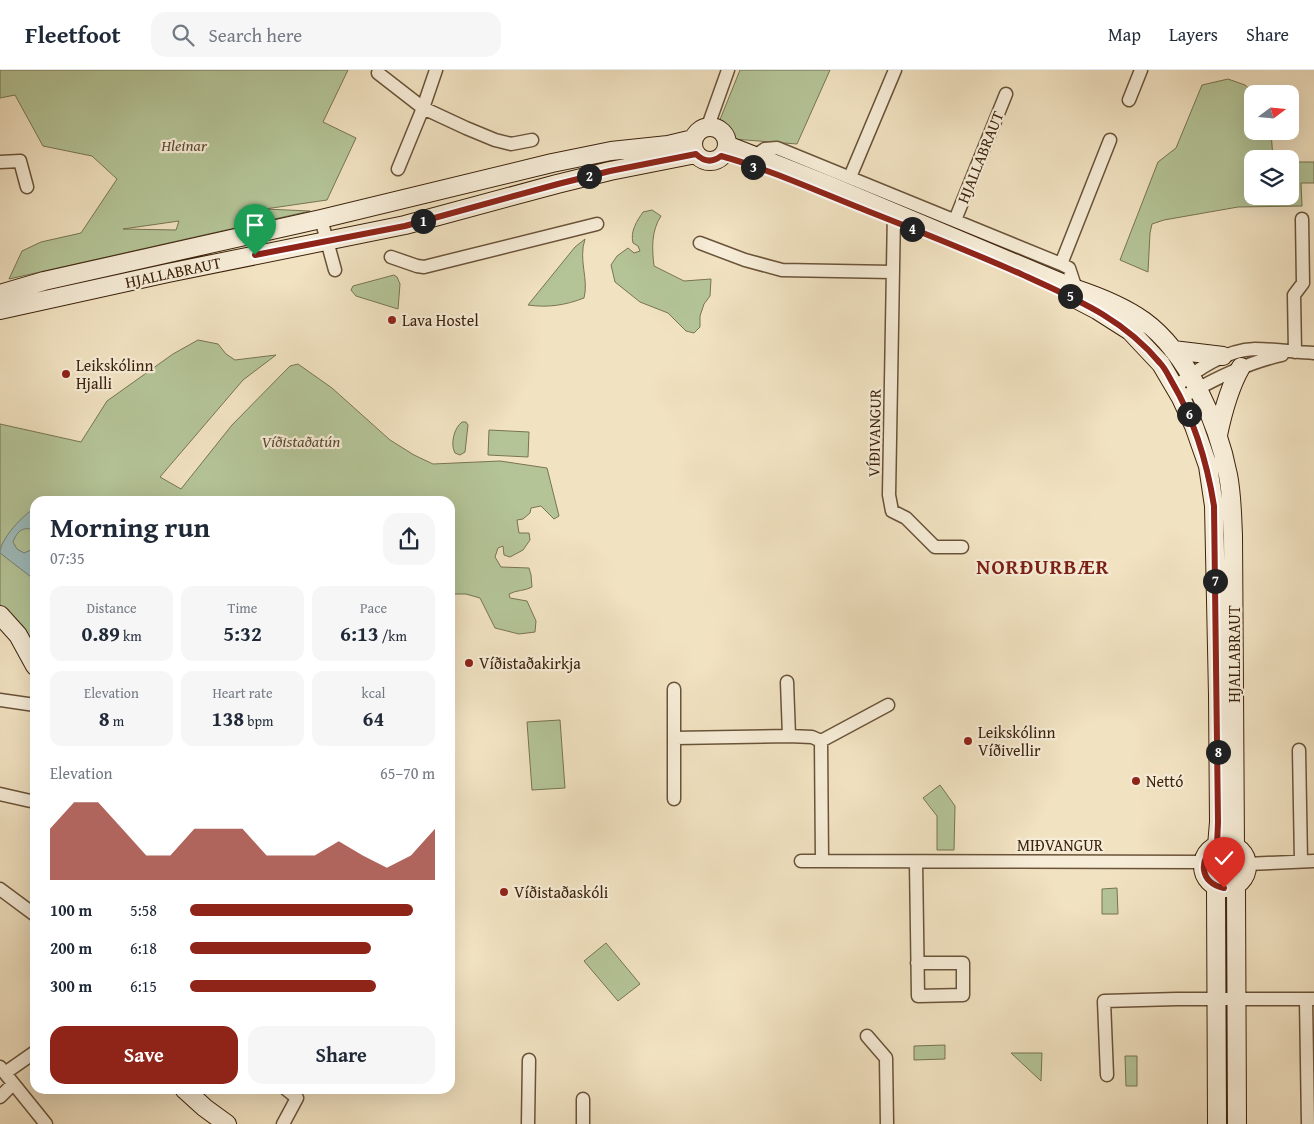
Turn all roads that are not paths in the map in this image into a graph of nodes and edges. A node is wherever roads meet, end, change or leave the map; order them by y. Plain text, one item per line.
1 (436, 70) edge
2 (728, 70) edge
3 (894, 70) edge
4 (1141, 70) edge
5 (378, 73) dead end
6 (1006, 94) dead end
7 (1129, 100) dead end
8 (423, 108) junction
9 (708, 126) junction
10 (532, 140) dead end
11 (1110, 140) dead end
12 (694, 146) junction
13 (724, 151) junction
14 (754, 156) junction
15 (0, 162) edge
16 (398, 169) dead end
17 (850, 177) junction
18 (28, 187) dead end
19 (893, 217) junction
20 (321, 219) junction
21 (1302, 219) dead end
22 (955, 220) junction
23 (597, 224) dead end
24 (328, 241) junction
25 (700, 243) dead end
26 (391, 257) dead end
27 (1061, 264) junction
28 (335, 270) dead end
29 (892, 272) junction
30 (1076, 289) junction
31 (0, 294) edge
32 (0, 310) edge
33 (1173, 350) junction
34 (1295, 352) junction
35 (1314, 353) edge
36 (1223, 356) junction
37 (1241, 367) junction
38 (1194, 382) junction
39 (1178, 393) junction
40 (1218, 435) junction
41 (962, 547) dead end
42 (0, 615) edge
43 (30, 657) edge
44 (787, 682) dead end
45 (674, 689) dead end
46 (0, 700) edge
47 (30, 704) edge
48 (888, 706) dead end
49 (789, 736) junction
50 (675, 738) junction
51 (821, 741) junction
52 (1299, 750) dead end
53 (0, 794) edge
54 (674, 799) dead end
55 (30, 801) edge
56 (1217, 846) junction
57 (1236, 847) junction
58 (801, 861) dead end
59 (822, 861) junction
60 (1301, 861) junction
61 (1314, 861) edge
62 (916, 862) junction
63 (1204, 862) junction
64 (1247, 864) junction
65 (1236, 885) junction
66 (1216, 886) junction
67 (0, 889) edge
68 (30, 911) edge
69 (917, 963) dead end
70 (1217, 998) junction
71 (1237, 999) junction
72 (1310, 999) edge
73 (867, 1036) dead end
74 (30, 1055) edge
75 (529, 1060) dead end
76 (2, 1070) edge
77 (1107, 1075) dead end
78 (14, 1084) junction
79 (191, 1094) edge
80 (292, 1094) edge
81 (0, 1097) edge
82 (582, 1099) dead end
83 (46, 1124) edge
84 (227, 1124) edge
85 (283, 1124) edge
86 (528, 1124) edge
87 (583, 1124) edge
88 (887, 1124) edge
89 (1218, 1124) edge
90 (1237, 1124) edge
91 (1308, 1124) edge

1 - 8 street
2 - 9 street
3 - 17 street
4 - 7 street
5 - 8 street
6 - 22 street, HJALLABRAUT
8 - 10 street
8 - 16 street
9 - 12 main road
9 - 13 main road
11 - 27 street
12 - 13 main road
12 - 20 main road, HJALLABRAUT
12 - 24 main road, HJALLABRAUT
13 - 14 main road, HJALLABRAUT
13 - 19 main road, HJALLABRAUT
14 - 17 street, HJALLABRAUT
14 - 19 main road, HJALLABRAUT
15 - 18 street
17 - 22 street, HJALLABRAUT
19 - 29 street, VÍÐIVANGUR
19 - 30 main road, HJALLABRAUT
19 - 39 main road, HJALLABRAUT
20 - 24 street
20 - 31 main road, HJALLABRAUT
21 - 34 street
22 - 27 street, HJALLABRAUT
23 - 26 street
24 - 28 street
24 - 32 main road, HJALLABRAUT
25 - 29 street
27 - 30 street
29 - 41 street, VÍÐIVANGUR
30 - 33 main road, HJALLABRAUT
33 - 36 main road
33 - 38 main road, HJALLABRAUT
34 - 35 street
34 - 36 street
34 - 37 street
36 - 38 street
37 - 38 street
37 - 40 main road
38 - 39 street
38 - 40 main road, HJALLABRAUT
39 - 56 main road, HJALLABRAUT
40 - 57 main road, HJALLABRAUT
42 - 43 main road
44 - 49 street
45 - 50 street
46 - 47 street
48 - 51 street
49 - 50 street
49 - 51 street
50 - 54 street
51 - 59 street
52 - 60 street
53 - 55 street
56 - 57 main road
56 - 63 main road
57 - 64 main road
58 - 59 street, MIÐVANGUR
59 - 62 street, MIÐVANGUR
60 - 61 street
60 - 64 street
62 - 63 street, MIÐVANGUR
62 - 69 street
63 - 66 main road
64 - 65 main road
65 - 66 main road
65 - 71 main road
66 - 70 main road
67 - 68 street
70 - 71 street
70 - 77 street
70 - 89 main road
71 - 72 street
71 - 90 main road
72 - 91 street
73 - 88 street
74 - 76 street
75 - 86 street
76 - 78 street
78 - 81 street
78 - 83 street
79 - 84 main road
80 - 85 street
82 - 87 street

